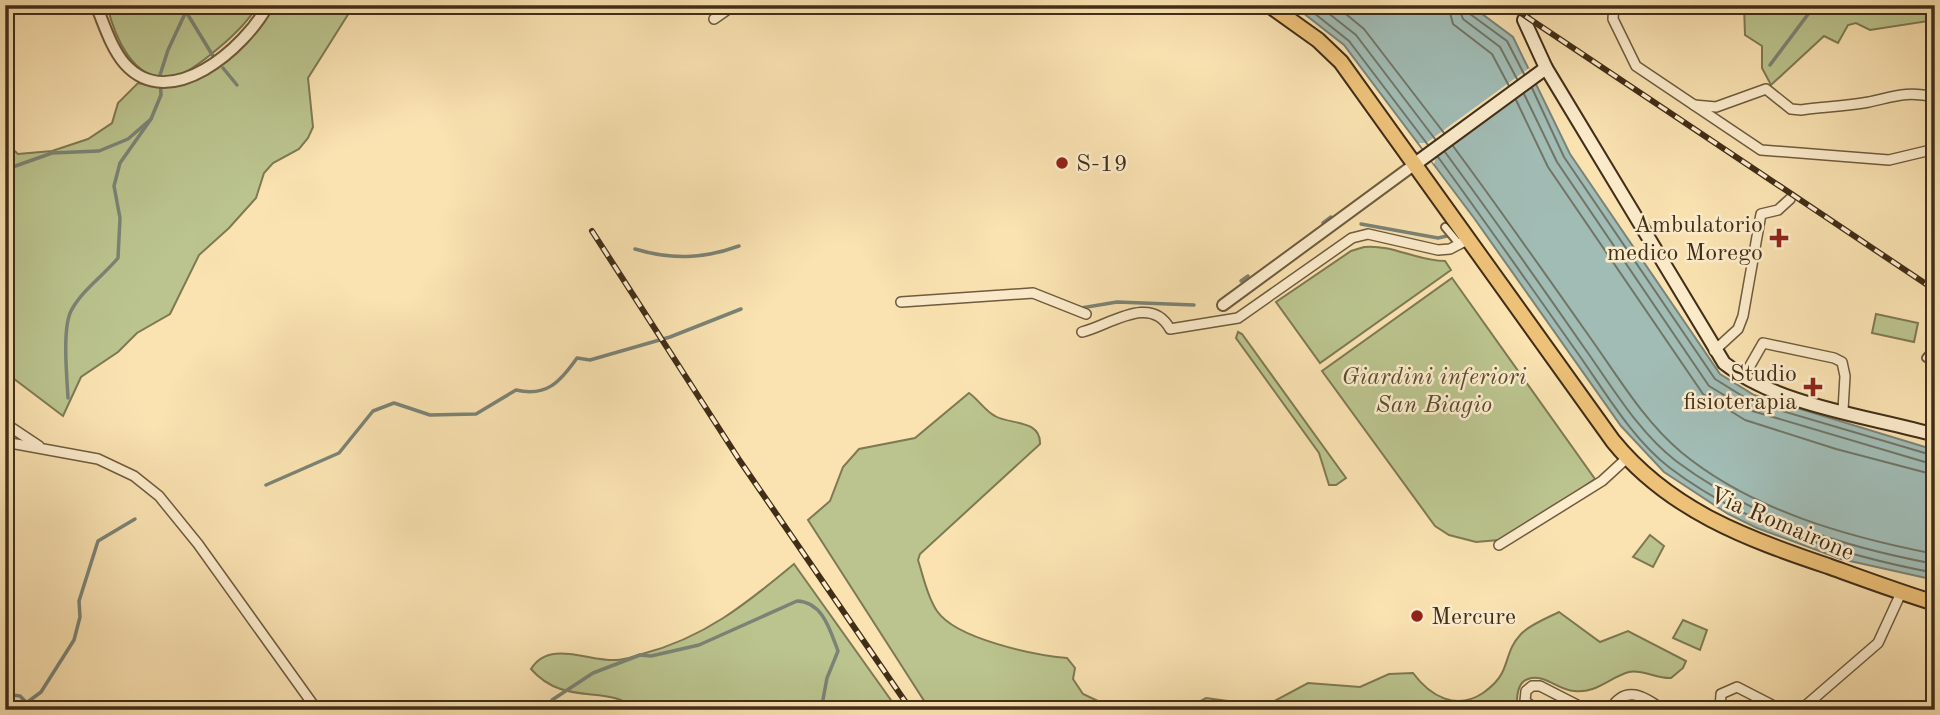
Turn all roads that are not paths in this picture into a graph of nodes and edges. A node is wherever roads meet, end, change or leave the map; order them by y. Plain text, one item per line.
1 (96, 5) edge
2 (268, 5) edge
3 (734, 5) edge
4 (1269, 5) edge
5 (1614, 5) edge
6 (714, 19) dead end
7 (1524, 20) tunnel mouth
8 (1546, 68) junction
9 (1935, 97) edge
10 (1692, 105) junction
11 (1935, 149) edge
12 (1421, 159) junction
13 (1790, 199) dead end
14 (1445, 227) dead end
15 (1464, 242) junction
16 (901, 302) dead end
17 (1223, 306) dead end
18 (1086, 314) dead end
19 (1082, 332) dead end
20 (1935, 347) edge
21 (1714, 351) junction
22 (1935, 361) edge
23 (1743, 378) junction
24 (1843, 410) junction
25 (9, 411) dead end
26 (1935, 435) edge
27 (5, 442) edge
28 (43, 449) junction
29 (1627, 458) junction
30 (1499, 545) dead end
31 (1901, 593) junction
32 (1935, 603) edge
33 (317, 710) edge
34 (1537, 710) edge
35 (1587, 710) edge
36 (1610, 710) edge
37 (1663, 710) edge
38 (1720, 710) edge

1 - 2 street
3 - 6 street
4 - 12 main road, Via Romairone
5 - 10 street
7 - 8 main road
8 - 12 main road
8 - 21 main road
9 - 10 street
10 - 11 street
12 - 15 main road, Via Romairone
12 - 17 street
13 - 21 street
14 - 15 street
15 - 19 street
15 - 29 main road, Via Romairone
16 - 18 street
20 - 22 street
21 - 23 main road
23 - 24 main road
23 - 24 street
24 - 26 main road
25 - 28 street
27 - 28 street
28 - 33 street
29 - 30 street
29 - 31 main road, Via Romairone
31 - 32 main road, Via Romairone
31 - 38 street
34 - 35 street
36 - 37 street

